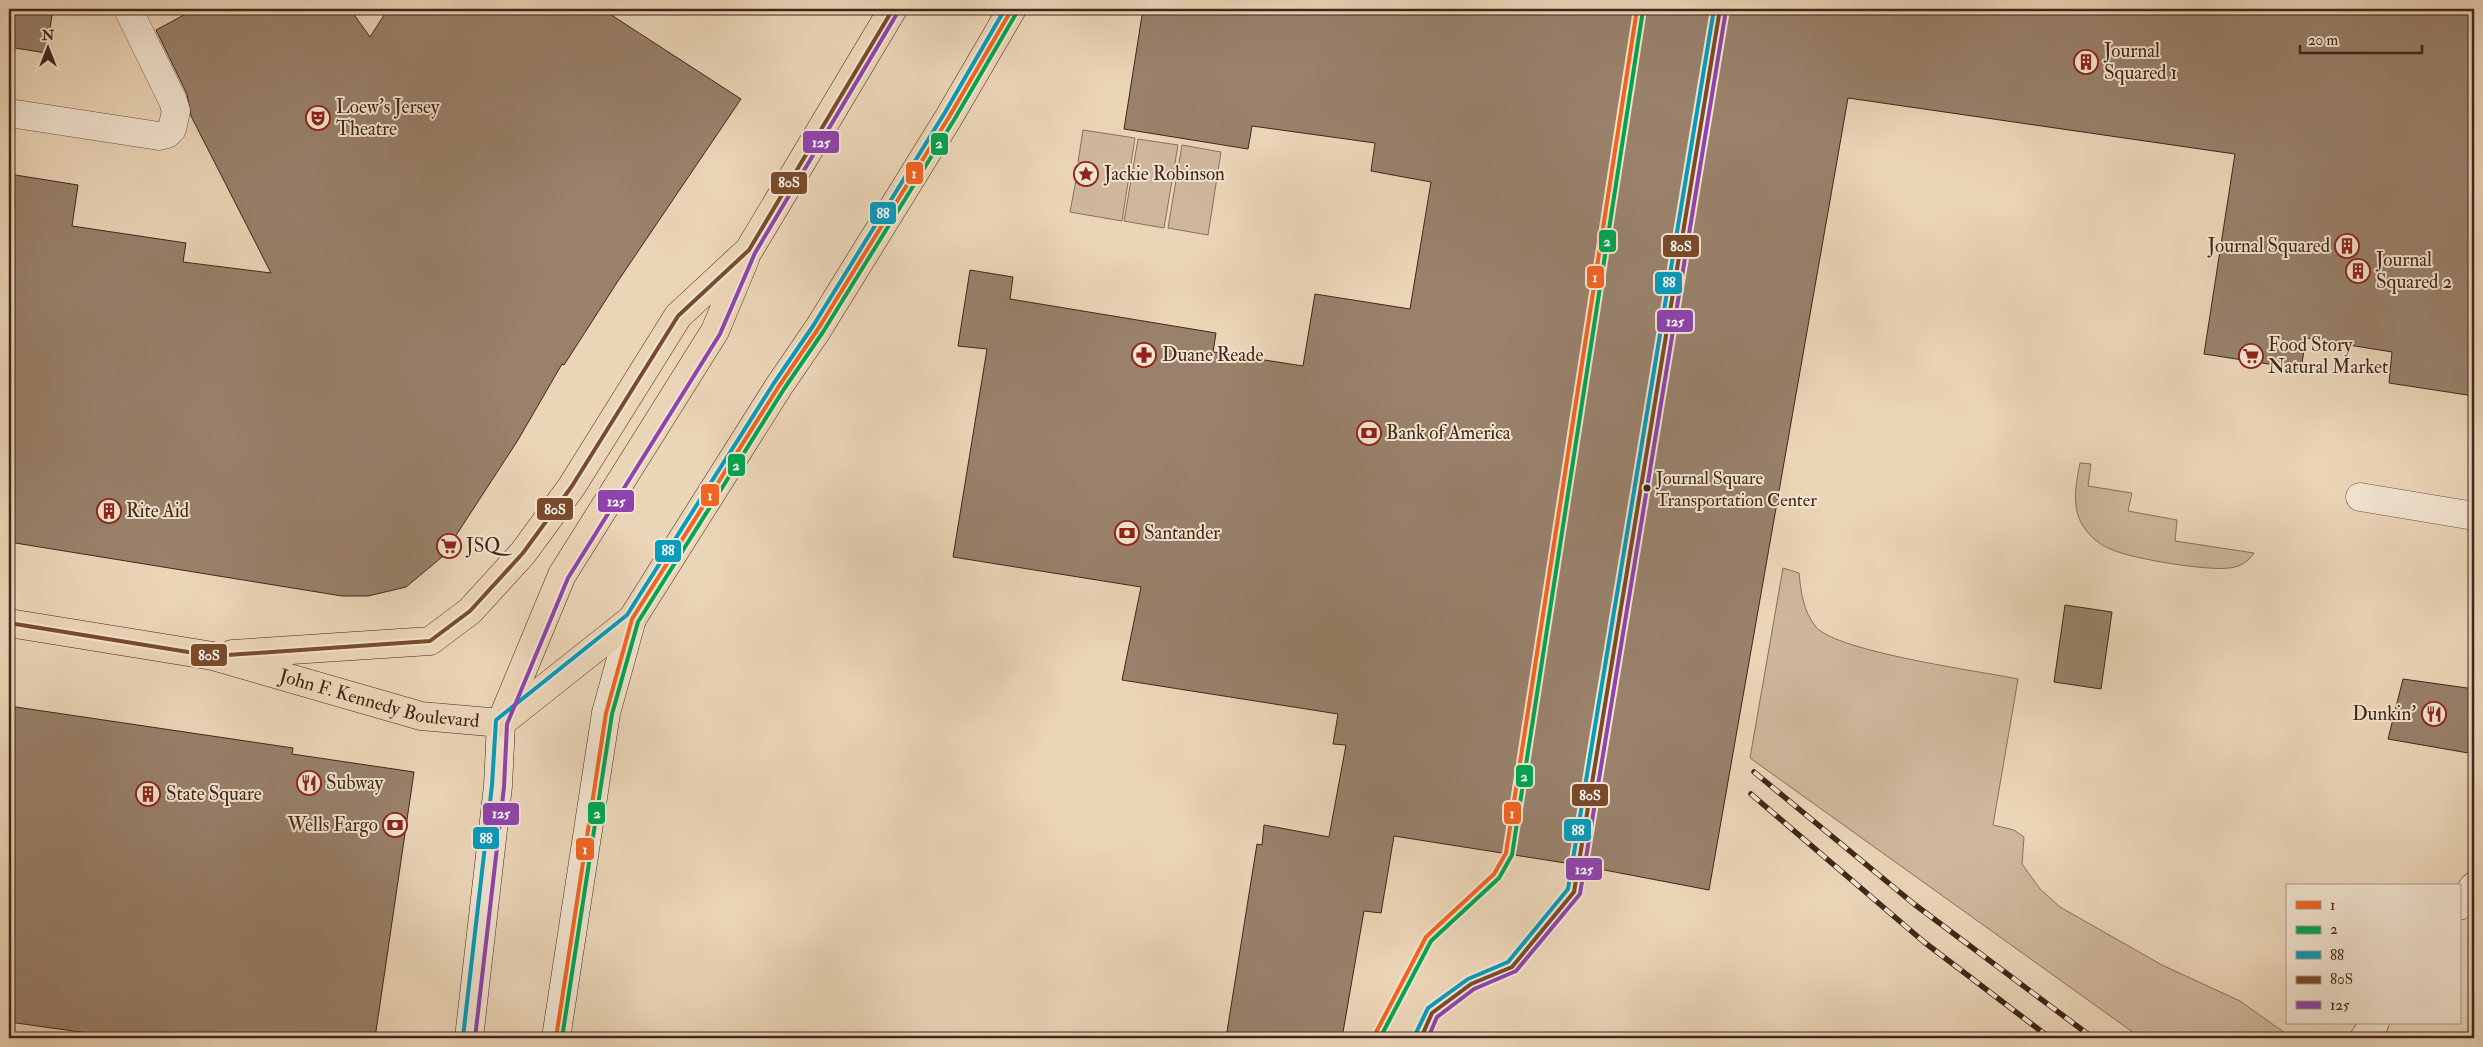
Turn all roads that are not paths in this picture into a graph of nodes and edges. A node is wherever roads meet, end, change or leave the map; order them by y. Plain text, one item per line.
1 (128, 9) edge
2 (893, 9) edge
3 (1009, 11) edge
4 (9, 113) edge
5 (749, 250) junction
6 (2360, 496) dead end
7 (2474, 516) edge
8 (632, 619) junction
9 (9, 623) edge
10 (213, 656) junction
11 (501, 723) junction
12 (2474, 886) edge
13 (2460, 905) edge
14 (2374, 1024) edge
15 (469, 1038) edge
16 (556, 1038) edge
17 (2364, 1038) edge

1 - 4 street
2 - 5 main road, John F. Kennedy Boulevard
3 - 8 main road, John F. Kennedy Boulevard
5 - 10 main road, John F. Kennedy Boulevard
5 - 11 main road
6 - 7 street
8 - 11 main road, John F. Kennedy Boulevard
8 - 16 street
9 - 10 main road, John F. Kennedy Boulevard
10 - 11 main road, John F. Kennedy Boulevard
11 - 15 street
12 - 13 street
14 - 17 street

